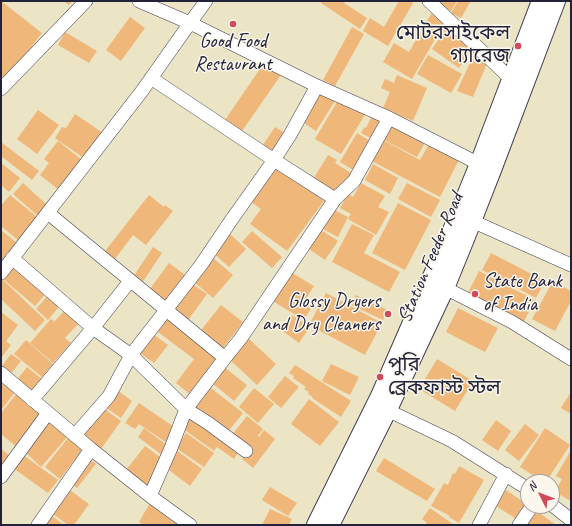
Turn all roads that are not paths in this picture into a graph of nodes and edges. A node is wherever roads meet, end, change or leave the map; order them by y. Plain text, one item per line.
1 (86, 1) edge
2 (139, 1) edge
3 (206, 1) edge
4 (429, 1) edge
5 (541, 1) edge
6 (556, 1) edge
7 (190, 23) junction
8 (151, 78) junction
9 (517, 83) junction
10 (317, 86) junction
11 (1, 89) edge
12 (389, 118) junction
13 (274, 160) junction
14 (485, 167) junction
15 (335, 199) junction
16 (48, 213) junction
17 (472, 221) junction
18 (12, 258) junction
19 (571, 266) edge
20 (1, 273) edge
21 (130, 281) junction
22 (445, 288) junction
23 (166, 310) junction
24 (93, 328) junction
25 (132, 355) junction
26 (225, 358) junction
27 (571, 359) edge
28 (1, 373) edge
29 (32, 400) junction
30 (186, 409) junction
31 (387, 410) junction
32 (48, 413) junction
33 (74, 435) junction
34 (91, 449) junction
35 (246, 451) dead end
36 (506, 474) junction
37 (1, 477) edge
38 (520, 483) edge
39 (150, 496) junction
40 (560, 511) edge
41 (527, 514) edge
42 (571, 520) edge
43 (38, 525) edge
44 (190, 525) edge
45 (316, 525) edge
46 (330, 525) edge
47 (479, 525) edge
48 (519, 525) edge

1 - 11 street
2 - 7 street
3 - 7 street
4 - 9 street
5 - 9 street, Station Feeder Road
6 - 9 street, Station Feeder Road
7 - 8 street
7 - 10 street
8 - 13 street
8 - 16 street
9 - 14 street, Station Feeder Road
10 - 12 street
10 - 13 street
12 - 14 street
12 - 15 street
13 - 15 street
13 - 23 street
14 - 17 street, Station Feeder Road
14 - 45 street, Station Feeder Road
15 - 26 street
16 - 18 street
16 - 21 street
17 - 19 street
17 - 22 street, Station Feeder Road
18 - 20 street
18 - 24 street
21 - 23 street
21 - 24 street
22 - 27 street
22 - 31 street, Station Feeder Road
23 - 25 street
23 - 26 street
24 - 25 street
24 - 29 street
25 - 30 street
25 - 33 street
26 - 30 street
28 - 29 street
29 - 32 street
30 - 35 street
30 - 39 street
31 - 36 street
31 - 46 street, Station Feeder Road
32 - 33 street
32 - 37 street
33 - 34 street
34 - 39 street
34 - 43 street
36 - 38 street
36 - 47 street
39 - 44 street
40 - 42 street
41 - 48 street

